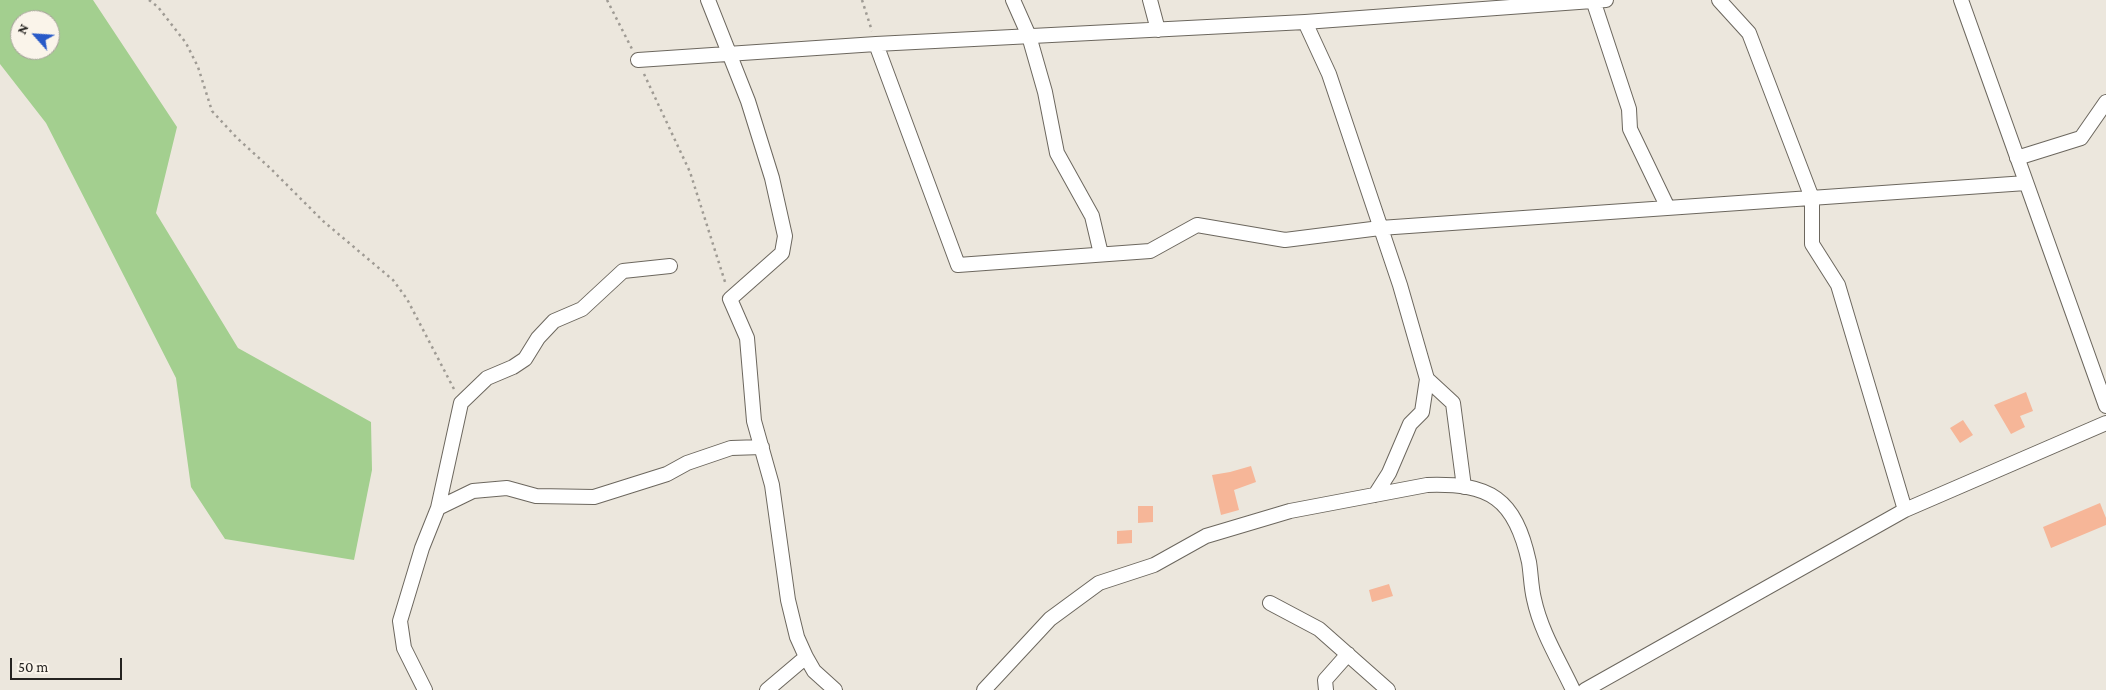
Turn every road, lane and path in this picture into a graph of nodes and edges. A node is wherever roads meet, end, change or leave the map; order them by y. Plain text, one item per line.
1 (149, 0) edge
2 (607, 0) edge
3 (708, 0) edge
4 (862, 0) edge
5 (1013, 0) edge
6 (1150, 0) edge
7 (1598, 0) edge
8 (1720, 0) edge
9 (1961, 0) edge
10 (1305, 22) junction
11 (1158, 30) junction
12 (1029, 36) junction
13 (876, 44) junction
14 (728, 55) junction
15 (638, 60) junction
16 (2106, 102) edge
17 (2017, 158) junction
18 (2026, 183) junction
19 (1812, 198) junction
20 (1668, 208) junction
21 (1380, 228) junction
22 (1101, 254) junction
23 (670, 266) dead end
24 (730, 299) junction
25 (1427, 379) junction
26 (462, 403) junction
27 (2106, 406) edge
28 (2106, 424) edge
29 (762, 447) junction
30 (1464, 487) junction
31 (1375, 495) junction
32 (438, 508) junction
33 (1905, 510) junction
34 (1270, 604) dead end
35 (1348, 654) junction
36 (806, 657) junction
37 (426, 690) edge
38 (767, 690) edge
39 (835, 690) edge
40 (984, 690) edge
41 (1326, 690) edge
42 (1388, 690) edge
43 (1573, 690) edge
44 (1585, 690) edge

1 - 26 path
2 - 15 path
3 - 14 street
4 - 13 path
5 - 12 street
6 - 11 street
7 - 10 street
7 - 20 street
8 - 19 street
9 - 17 street
10 - 11 street
10 - 21 street
11 - 12 street
12 - 13 street
12 - 22 street
13 - 14 street
13 - 22 street
14 - 15 street
14 - 24 street
15 - 24 path
16 - 17 street
17 - 18 street
18 - 19 street
18 - 27 street
19 - 20 street
19 - 33 street
20 - 21 street
21 - 22 street
21 - 25 street
23 - 26 street
24 - 29 street
25 - 30 street
25 - 31 street
26 - 32 street
28 - 33 street
29 - 32 street
29 - 36 street
30 - 31 street
30 - 43 street
31 - 40 street
32 - 37 street
33 - 44 street
34 - 35 street
35 - 41 street
35 - 42 street
36 - 38 street
36 - 39 street

